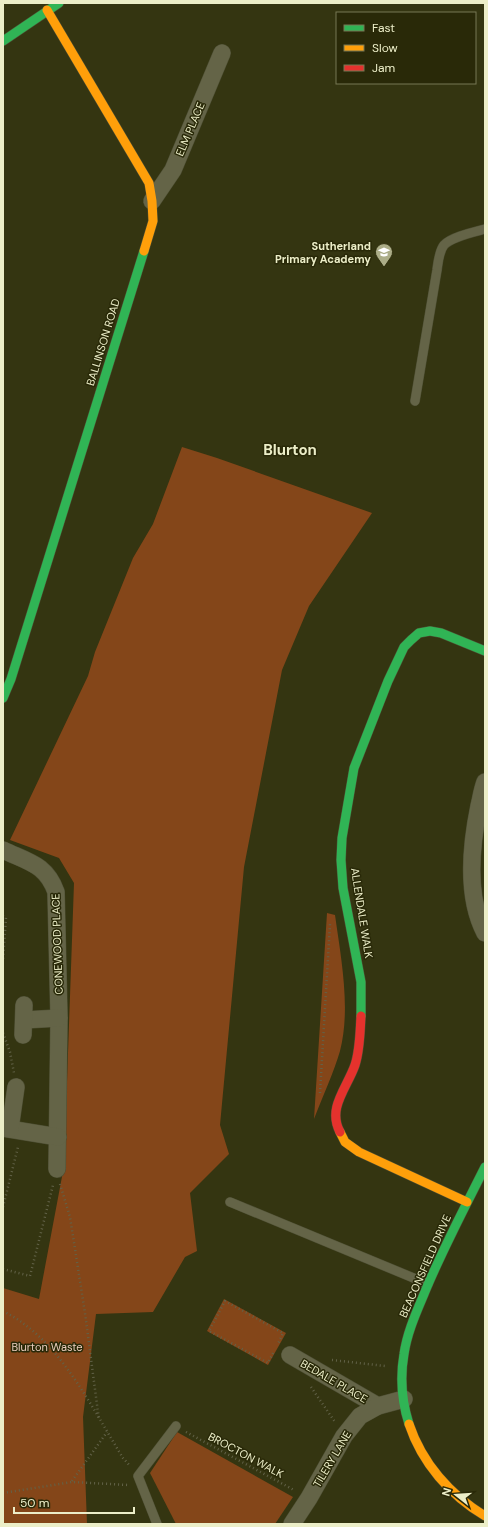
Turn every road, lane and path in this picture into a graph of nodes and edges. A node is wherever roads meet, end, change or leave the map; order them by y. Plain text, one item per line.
1 (59, 3) edge
2 (47, 10) junction
3 (3, 41) edge
4 (222, 53) dead end
5 (152, 201) junction
6 (485, 229) edge
7 (415, 401) dead end
8 (485, 651) edge
9 (7, 678) edge
10 (3, 698) edge
11 (485, 782) edge
12 (3, 850) edge
13 (3, 916) edge
14 (330, 924) dead end
15 (485, 934) edge
16 (3, 961) edge
17 (59, 1018) junction
18 (24, 1020) dead end
19 (3, 1033) edge
20 (16, 1087) joint
21 (320, 1094) dead end
22 (12, 1129) edge
23 (58, 1137) junction
24 (485, 1167) edge
25 (57, 1169) junction
26 (230, 1202) dead end
27 (467, 1202) junction
28 (3, 1207) edge
29 (3, 1270) edge
30 (428, 1284) junction
31 (3, 1311) edge
32 (283, 1351) junction
33 (404, 1399) junction
34 (378, 1406) junction
35 (99, 1420) junction
36 (176, 1426) joint
37 (107, 1432) junction
38 (138, 1476) junction
39 (72, 1482) junction
40 (142, 1486) junction
41 (3, 1493) edge
42 (309, 1498) junction
43 (485, 1516) edge
44 (157, 1524) edge
45 (292, 1524) edge

1 - 2 street
2 - 3 street
2 - 5 street, BALLINSON ROAD
4 - 5 street, ELM PLACE
5 - 9 street, BALLINSON ROAD
6 - 7 lane
8 - 27 street, ALLENDALE WALK
9 - 10 street, BALLINSON ROAD
11 - 15 street
12 - 17 street, CONEWOOD PLACE
13 - 16 path
14 - 21 path
17 - 18 street
17 - 23 street, CONEWOOD PLACE
19 - 20 path
20 - 22 street
22 - 23 street
22 - 28 path
23 - 25 street, CONEWOOD PLACE
24 - 27 street, BEACONSFIELD DRIVE
25 - 29 path
25 - 35 path
26 - 30 lane
27 - 30 street, BEACONSFIELD DRIVE
30 - 33 street, BEACONSFIELD DRIVE
31 - 35 path
32 - 32 path
32 - 34 street, BEDALE PLACE
33 - 34 street, TILERY LANE
33 - 43 street, BEACONSFIELD DRIVE
34 - 42 street, TILERY LANE
35 - 37 path
36 - 38 lane
36 - 42 path, BROCTON WALK
37 - 38 path
37 - 39 path
38 - 40 lane
39 - 40 path
39 - 41 path
40 - 44 lane
42 - 45 street, TILERY LANE

